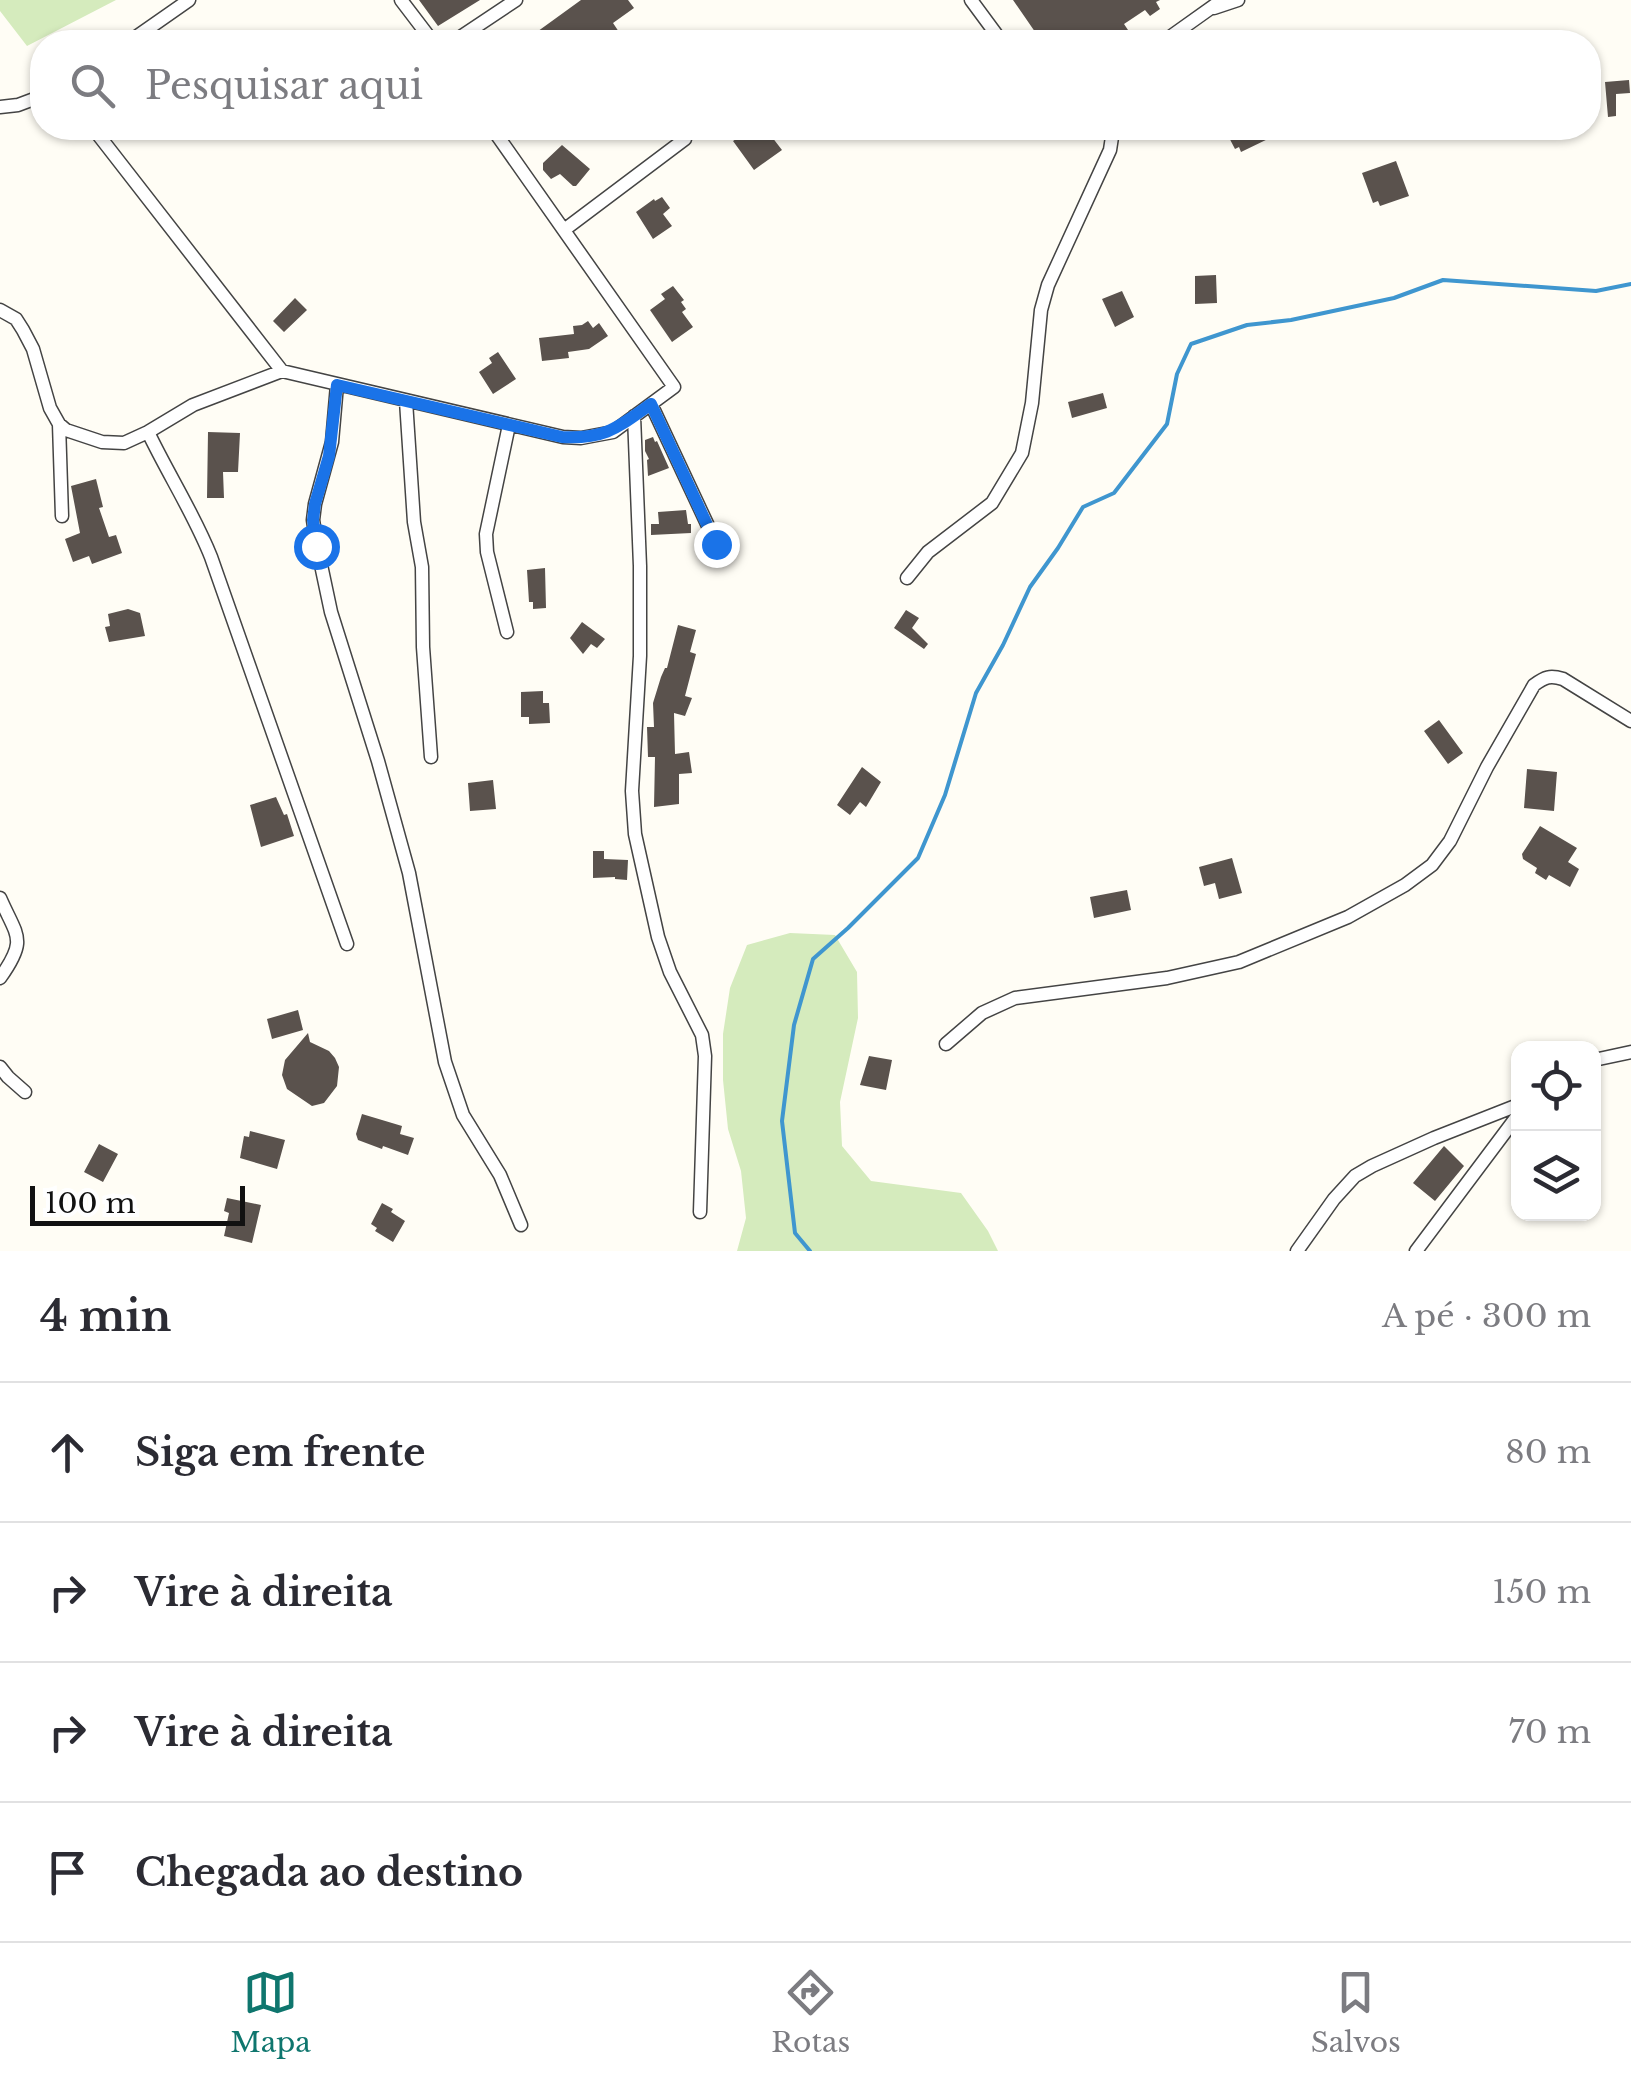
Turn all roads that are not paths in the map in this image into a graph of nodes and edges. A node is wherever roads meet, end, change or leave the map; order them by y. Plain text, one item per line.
1 (189, 0) edge
2 (401, 0) edge
3 (516, 0) edge
4 (971, 0) edge
5 (1222, 0) edge
6 (1238, 0) edge
7 (1208, 11) junction
8 (146, 30) edge
9 (424, 30) edge
10 (472, 30) edge
11 (993, 30) edge
12 (1180, 30) edge
13 (30, 100) edge
14 (0, 107) edge
15 (102, 140) edge
16 (500, 140) edge
17 (685, 140) dead end
18 (1112, 140) edge
19 (564, 230) junction
20 (0, 310) edge
21 (282, 371) junction
22 (337, 385) junction
23 (406, 401) junction
24 (651, 404) junction
25 (634, 416) junction
26 (59, 424) junction
27 (509, 425) junction
28 (148, 432) junction
29 (62, 516) dead end
30 (716, 544) dead end
31 (907, 578) dead end
32 (507, 632) dead end
33 (1631, 721) edge
34 (431, 757) dead end
35 (0, 898) edge
36 (347, 944) dead end
37 (0, 978) edge
38 (946, 1044) dead end
39 (1631, 1052) edge
40 (1601, 1058) edge
41 (0, 1067) edge
42 (25, 1092) dead end
43 (1511, 1108) edge
44 (1511, 1124) edge
45 (700, 1212) dead end
46 (521, 1225) dead end
47 (1297, 1251) edge
48 (1416, 1251) edge

1 - 8 street
2 - 9 street
3 - 10 street
4 - 11 street
5 - 7 street
6 - 7 street
7 - 12 street
13 - 14 street
15 - 21 street
16 - 19 street
17 - 19 street
18 - 31 street
19 - 24 street
20 - 26 street
21 - 22 street
21 - 28 street
22 - 23 street
22 - 46 street
23 - 27 street
23 - 34 street
24 - 25 street
24 - 30 street
25 - 27 street
25 - 45 street
26 - 28 street
26 - 29 street
27 - 32 street
28 - 36 street
33 - 38 street
35 - 37 street
39 - 40 street
41 - 42 street
43 - 47 street
44 - 48 street

